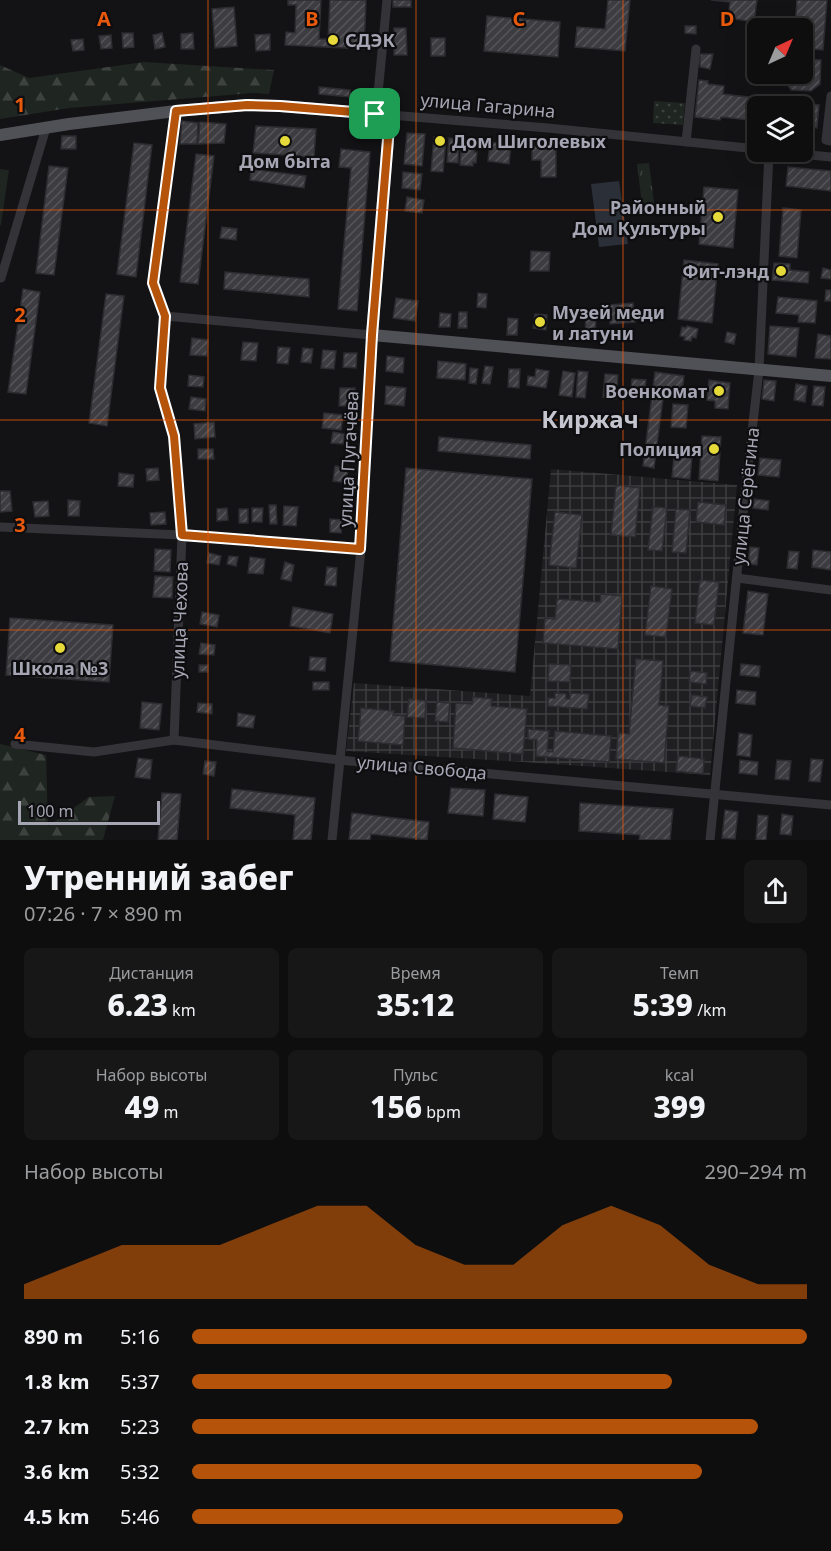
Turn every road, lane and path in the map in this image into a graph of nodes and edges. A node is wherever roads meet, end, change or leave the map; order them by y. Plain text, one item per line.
1 (387, 0) edge
2 (696, 49) dead end
3 (831, 96) edge
4 (176, 111) junction
5 (375, 114) junction
6 (390, 115) junction
7 (46, 128) junction
8 (0, 135) edge
9 (831, 141) edge
10 (686, 142) junction
11 (747, 148) edge
12 (813, 155) edge
13 (831, 156) edge
14 (769, 162) edge
15 (0, 278) edge
16 (165, 316) junction
17 (372, 335) junction
18 (759, 370) junction
19 (831, 376) edge
20 (0, 527) edge
21 (182, 535) junction
22 (360, 549) junction
23 (736, 578) junction
24 (831, 590) edge
25 (174, 740) junction
26 (15, 744) dead end
27 (339, 760) junction
28 (714, 793) junction
29 (831, 805) edge
30 (332, 840) edge
31 (710, 840) edge

1 - 5 street
2 - 10 street
3 - 9 street
4 - 5 main road, улица Гагарина
4 - 7 main road, улица Гагарина
4 - 16 street, улица Чехова
5 - 6 main road, улица Гагарина
6 - 10 street, улица Гагарина
6 - 17 main road, улица Пугачёва
7 - 8 main road, улица Гагарина
7 - 15 street
10 - 11 street, улица Гагарина
12 - 13 street
14 - 18 street, улица Серёгина
16 - 17 street
16 - 21 street, улица Чехова
17 - 18 main road
17 - 22 street, улица Пугачёва
18 - 19 main road
18 - 23 street, улица Серёгина
20 - 21 street
21 - 22 street
21 - 25 street, улица Чехова
22 - 27 street, улица Пугачёва
23 - 24 street
23 - 28 street, улица Серёгина
25 - 26 street, улица Свобода
25 - 27 street, улица Свобода
27 - 28 street, улица Свобода
27 - 30 street, улица Пугачёва
28 - 29 street, улица Свобода
28 - 31 street, улица Серёгина

